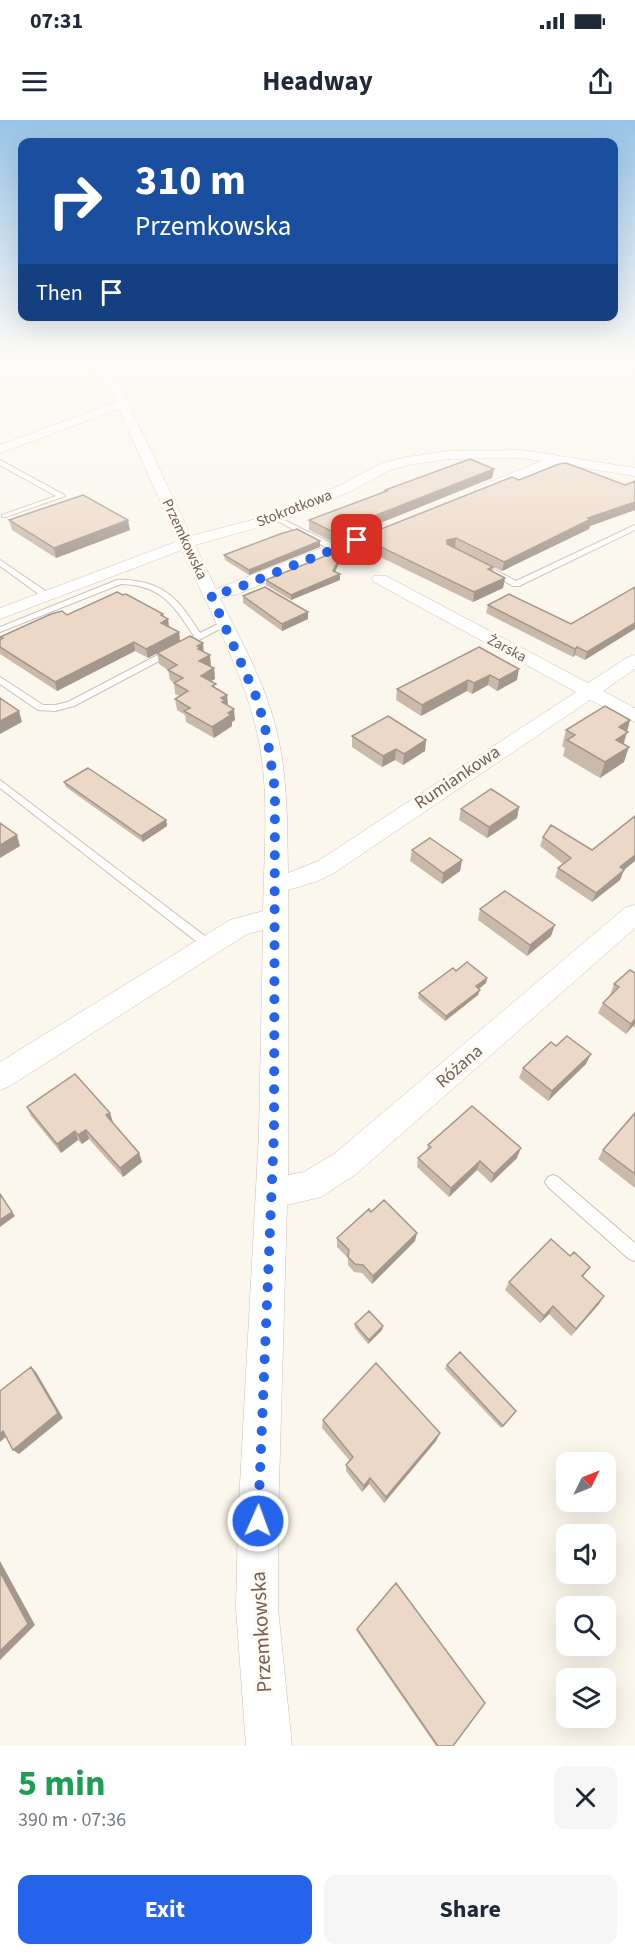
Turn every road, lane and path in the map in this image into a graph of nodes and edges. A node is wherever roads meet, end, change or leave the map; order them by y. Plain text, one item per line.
1 (36, 435) edge
2 (137, 435) edge
3 (0, 448) edge
4 (560, 459) junction
5 (0, 462) edge
6 (635, 472) edge
7 (463, 498) edge
8 (4, 516) dead end
9 (276, 518) junction
10 (399, 523) edge
11 (635, 527) edge
12 (188, 543) junction
13 (336, 549) junction
14 (0, 562) edge
15 (479, 566) edge
16 (380, 579) dead end
17 (211, 595) junction
18 (47, 596) junction
19 (0, 614) edge
20 (225, 624) junction
21 (0, 630) edge
22 (199, 637) junction
23 (635, 661) edge
24 (0, 680) edge
25 (587, 691) junction
26 (635, 716) edge
27 (0, 783) edge
28 (275, 885) junction
29 (635, 914) edge
30 (276, 917) junction
31 (210, 946) junction
32 (0, 1077) edge
33 (553, 1182) dead end
34 (271, 1193) junction
35 (635, 1253) edge
36 (269, 1746) edge

1 - 3 street
2 - 12 street, Przemkowska
4 - 6 street, Stokrotkowa
4 - 7 street
4 - 9 street, Stokrotkowa
5 - 8 lane
9 - 12 street, Stokrotkowa
9 - 13 lane
10 - 13 street, Przemkowska
11 - 15 lane
12 - 17 street, Przemkowska
12 - 18 street, Stokrotkowa
13 - 17 street, Przemkowska
14 - 18 lane
16 - 25 street, Żarska
17 - 20 street, Przemkowska
18 - 19 street, Stokrotkowa
20 - 22 lane
20 - 28 street, Przemkowska
21 - 22 lane
22 - 24 lane
23 - 25 street, Rumiankowa
25 - 26 street, Żarska
25 - 28 street, Rumiankowa
27 - 31 lane
28 - 30 street, Przemkowska
29 - 34 street, Różana
30 - 31 street
30 - 34 street, Przemkowska
31 - 32 street
33 - 35 lane
34 - 36 street, Przemkowska

